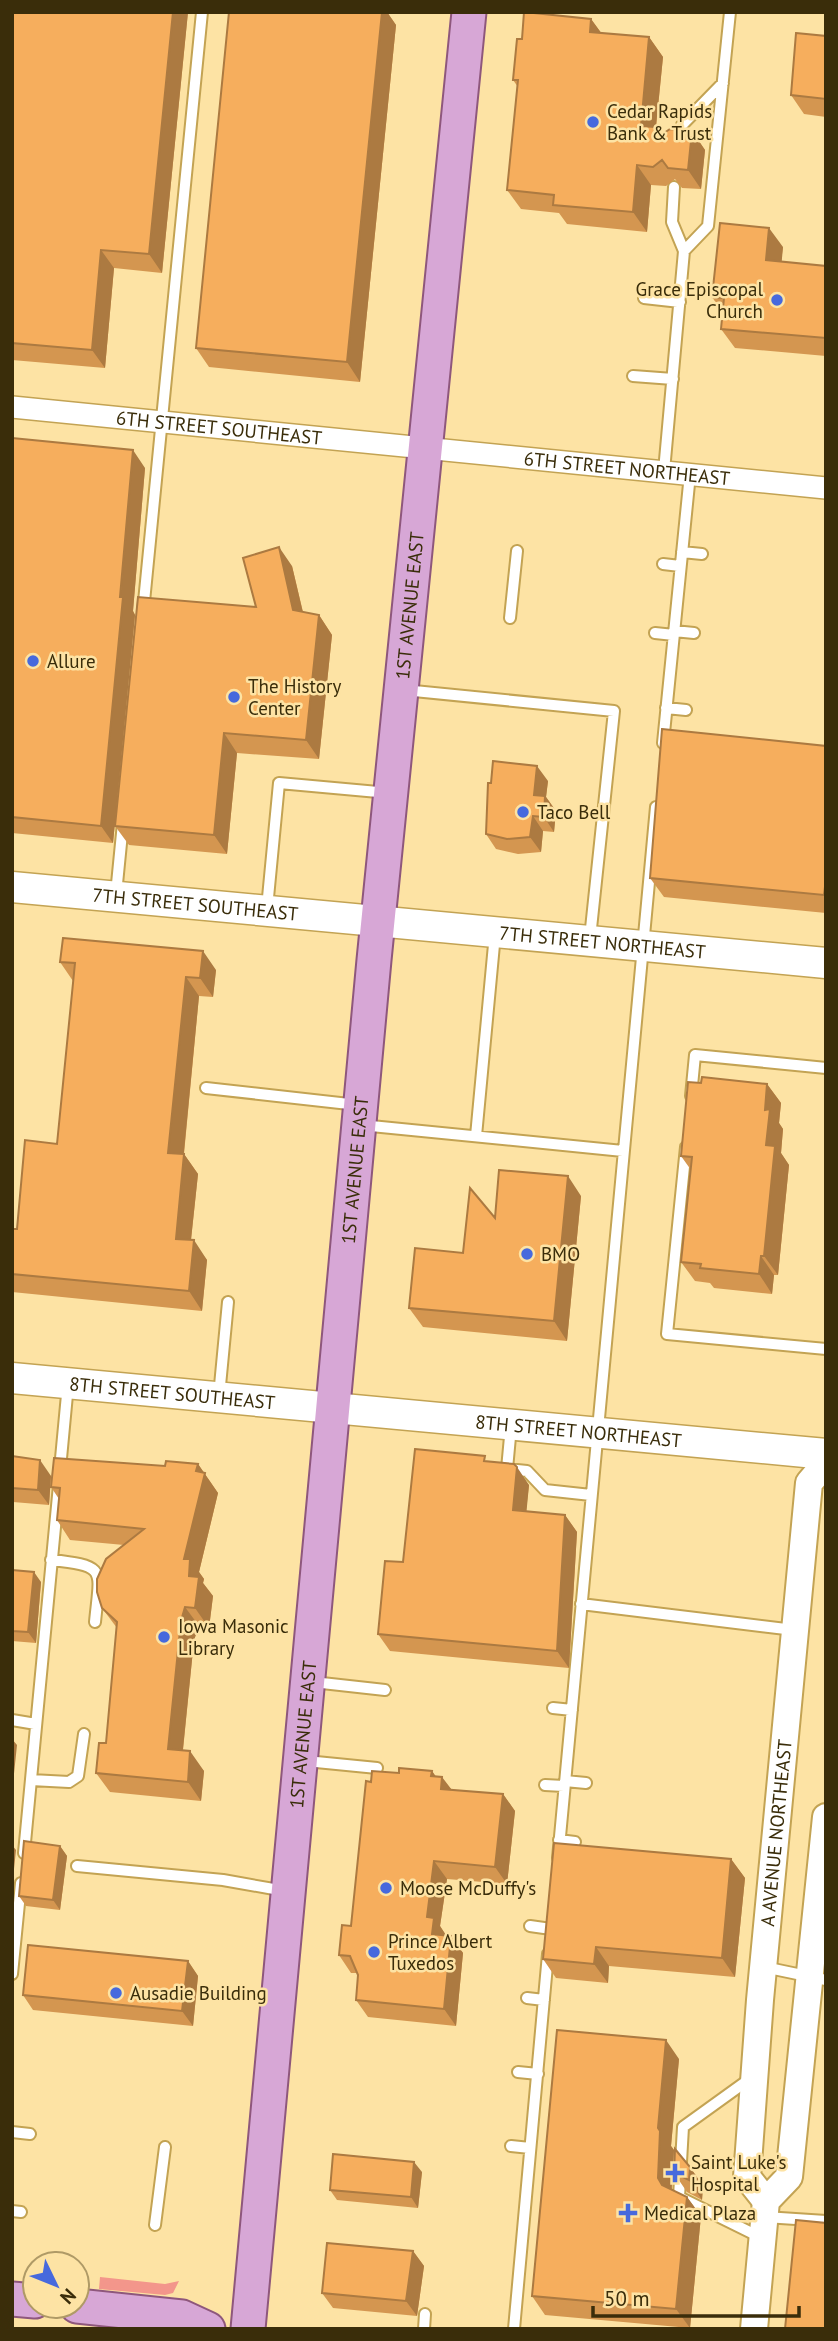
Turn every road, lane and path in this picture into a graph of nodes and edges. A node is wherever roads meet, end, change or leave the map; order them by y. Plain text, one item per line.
1 (202, 12) edge
2 (469, 12) edge
3 (730, 12) edge
4 (723, 83) junction
5 (677, 147) edge
6 (674, 187) edge
7 (684, 251) junction
8 (644, 298) dead end
9 (680, 302) junction
10 (633, 376) dead end
11 (673, 379) junction
12 (12, 407) edge
13 (162, 421) junction
14 (426, 447) junction
15 (664, 471) junction
16 (690, 474) junction
17 (826, 488) edge
18 (517, 551) dead end
19 (682, 552) junction
20 (702, 554) dead end
21 (663, 565) dead end
22 (680, 566) junction
23 (510, 618) dead end
24 (142, 626) edge
25 (655, 633) dead end
26 (674, 633) junction
27 (694, 634) dead end
28 (402, 690) junction
29 (666, 708) junction
30 (686, 710) dead end
31 (661, 761) edge
32 (391, 793) junction
33 (657, 800) edge
34 (124, 813) edge
35 (12, 887) edge
36 (115, 897) junction
37 (267, 911) junction
38 (378, 923) junction
39 (495, 933) junction
40 (590, 942) junction
41 (642, 947) junction
42 (826, 963) edge
43 (826, 1068) edge
44 (206, 1088) dead end
45 (690, 1108) edge
46 (359, 1115) junction
47 (687, 1135) edge
48 (476, 1136) junction
49 (623, 1151) junction
50 (228, 1302) dead end
51 (826, 1349) edge
52 (12, 1378) edge
53 (68, 1384) junction
54 (219, 1398) junction
55 (331, 1409) junction
56 (512, 1426) junction
57 (597, 1433) junction
58 (826, 1454) edge
59 (826, 1464) edge
60 (591, 1495) junction
61 (51, 1560) junction
62 (581, 1604) junction
63 (95, 1622) dead end
64 (796, 1630) junction
65 (307, 1682) junction
66 (385, 1690) dead end
67 (553, 1708) dead end
68 (572, 1710) junction
69 (12, 1720) edge
70 (36, 1724) junction
71 (84, 1734) dead end
72 (299, 1760) junction
73 (377, 1768) edge
74 (31, 1780) junction
75 (586, 1783) dead end
76 (564, 1784) junction
77 (545, 1785) dead end
78 (826, 1817) edge
79 (559, 1840) junction
80 (575, 1842) edge
81 (23, 1863) edge
82 (77, 1866) dead end
83 (557, 1866) edge
84 (22, 1877) edge
85 (288, 1891) junction
86 (552, 1916) edge
87 (530, 1926) dead end
88 (551, 1929) junction
89 (764, 1967) junction
90 (12, 1974) edge
91 (817, 1978) edge
92 (527, 1998) dead end
93 (544, 2000) junction
94 (518, 2072) dead end
95 (538, 2074) junction
96 (756, 2074) junction
97 (12, 2132) edge
98 (30, 2134) dead end
99 (511, 2146) dead end
100 (165, 2147) dead end
101 (530, 2148) junction
102 (765, 2219) junction
103 (826, 2221) edge
104 (155, 2225) dead end
105 (91, 2307) edge
106 (425, 2314) dead end
107 (208, 2329) edge
108 (247, 2329) edge
109 (424, 2329) edge
110 (514, 2329) edge
111 (754, 2329) edge

1 - 13 lane
2 - 14 main road, 1ST AVENUE EAST
3 - 4 lane
4 - 5 lane
4 - 7 lane
6 - 7 lane
7 - 9 lane
8 - 9 lane
9 - 11 lane
10 - 11 lane
11 - 15 lane
12 - 13 street, 6TH STREET SOUTHEAST
13 - 14 street, 6TH STREET SOUTHEAST
13 - 24 lane
14 - 15 street, 6TH STREET NORTHEAST
14 - 28 main road, 1ST AVENUE EAST
15 - 16 street, 6TH STREET NORTHEAST
16 - 17 street, 6TH STREET NORTHEAST
16 - 19 lane
18 - 23 lane
19 - 20 lane
19 - 22 lane
21 - 22 lane
22 - 26 lane
25 - 26 lane
26 - 27 lane
26 - 29 lane
28 - 32 main road, 1ST AVENUE EAST
28 - 40 lane
29 - 30 lane
29 - 31 lane
32 - 37 lane
32 - 38 main road, 1ST AVENUE EAST
33 - 41 lane
34 - 36 lane
35 - 36 main road, 7TH STREET SOUTHEAST
36 - 37 main road, 7TH STREET SOUTHEAST
37 - 38 main road, 7TH STREET SOUTHEAST
38 - 39 main road, 7TH STREET NORTHEAST
38 - 46 main road, 1ST AVENUE EAST
39 - 40 main road, 7TH STREET NORTHEAST
39 - 48 lane
40 - 41 main road, 7TH STREET NORTHEAST
41 - 42 main road, 7TH STREET NORTHEAST
41 - 49 lane
43 - 45 lane
44 - 46 lane
46 - 48 lane
46 - 55 main road, 1ST AVENUE EAST
47 - 51 lane
48 - 49 lane
49 - 57 lane
50 - 54 lane
52 - 53 main road, 8TH STREET SOUTHEAST
53 - 54 main road, 8TH STREET SOUTHEAST
53 - 61 lane
54 - 55 main road, 8TH STREET SOUTHEAST
55 - 56 main road, 8TH STREET NORTHEAST
55 - 65 main road, 1ST AVENUE EAST
56 - 57 main road, 8TH STREET NORTHEAST
56 - 60 lane
57 - 58 main road, 8TH STREET NORTHEAST
57 - 60 lane
59 - 64 street, A AVENUE NORTHEAST
60 - 62 lane
61 - 63 lane
61 - 70 lane
62 - 64 lane
62 - 68 lane
64 - 89 street, A AVENUE NORTHEAST
65 - 66 lane
65 - 72 main road, 1ST AVENUE EAST
67 - 68 lane
68 - 76 lane
69 - 70 lane
70 - 74 lane
71 - 74 lane
72 - 73 lane
72 - 85 main road, 1ST AVENUE EAST
74 - 81 lane
75 - 76 lane
76 - 77 lane
76 - 79 lane
78 - 91 street
79 - 80 lane
79 - 83 lane
82 - 85 lane
84 - 90 lane
85 - 108 main road, 1ST AVENUE EAST
86 - 88 lane
87 - 88 lane
88 - 93 lane
89 - 91 lane
89 - 96 street, A AVENUE NORTHEAST
91 - 102 street
92 - 93 lane
93 - 95 lane
94 - 95 lane
95 - 101 lane
96 - 102 street, A AVENUE NORTHEAST
96 - 102 lane
97 - 98 lane
99 - 101 lane
100 - 104 lane
101 - 110 lane
102 - 103 lane
102 - 111 street
105 - 107 main road
106 - 109 lane

